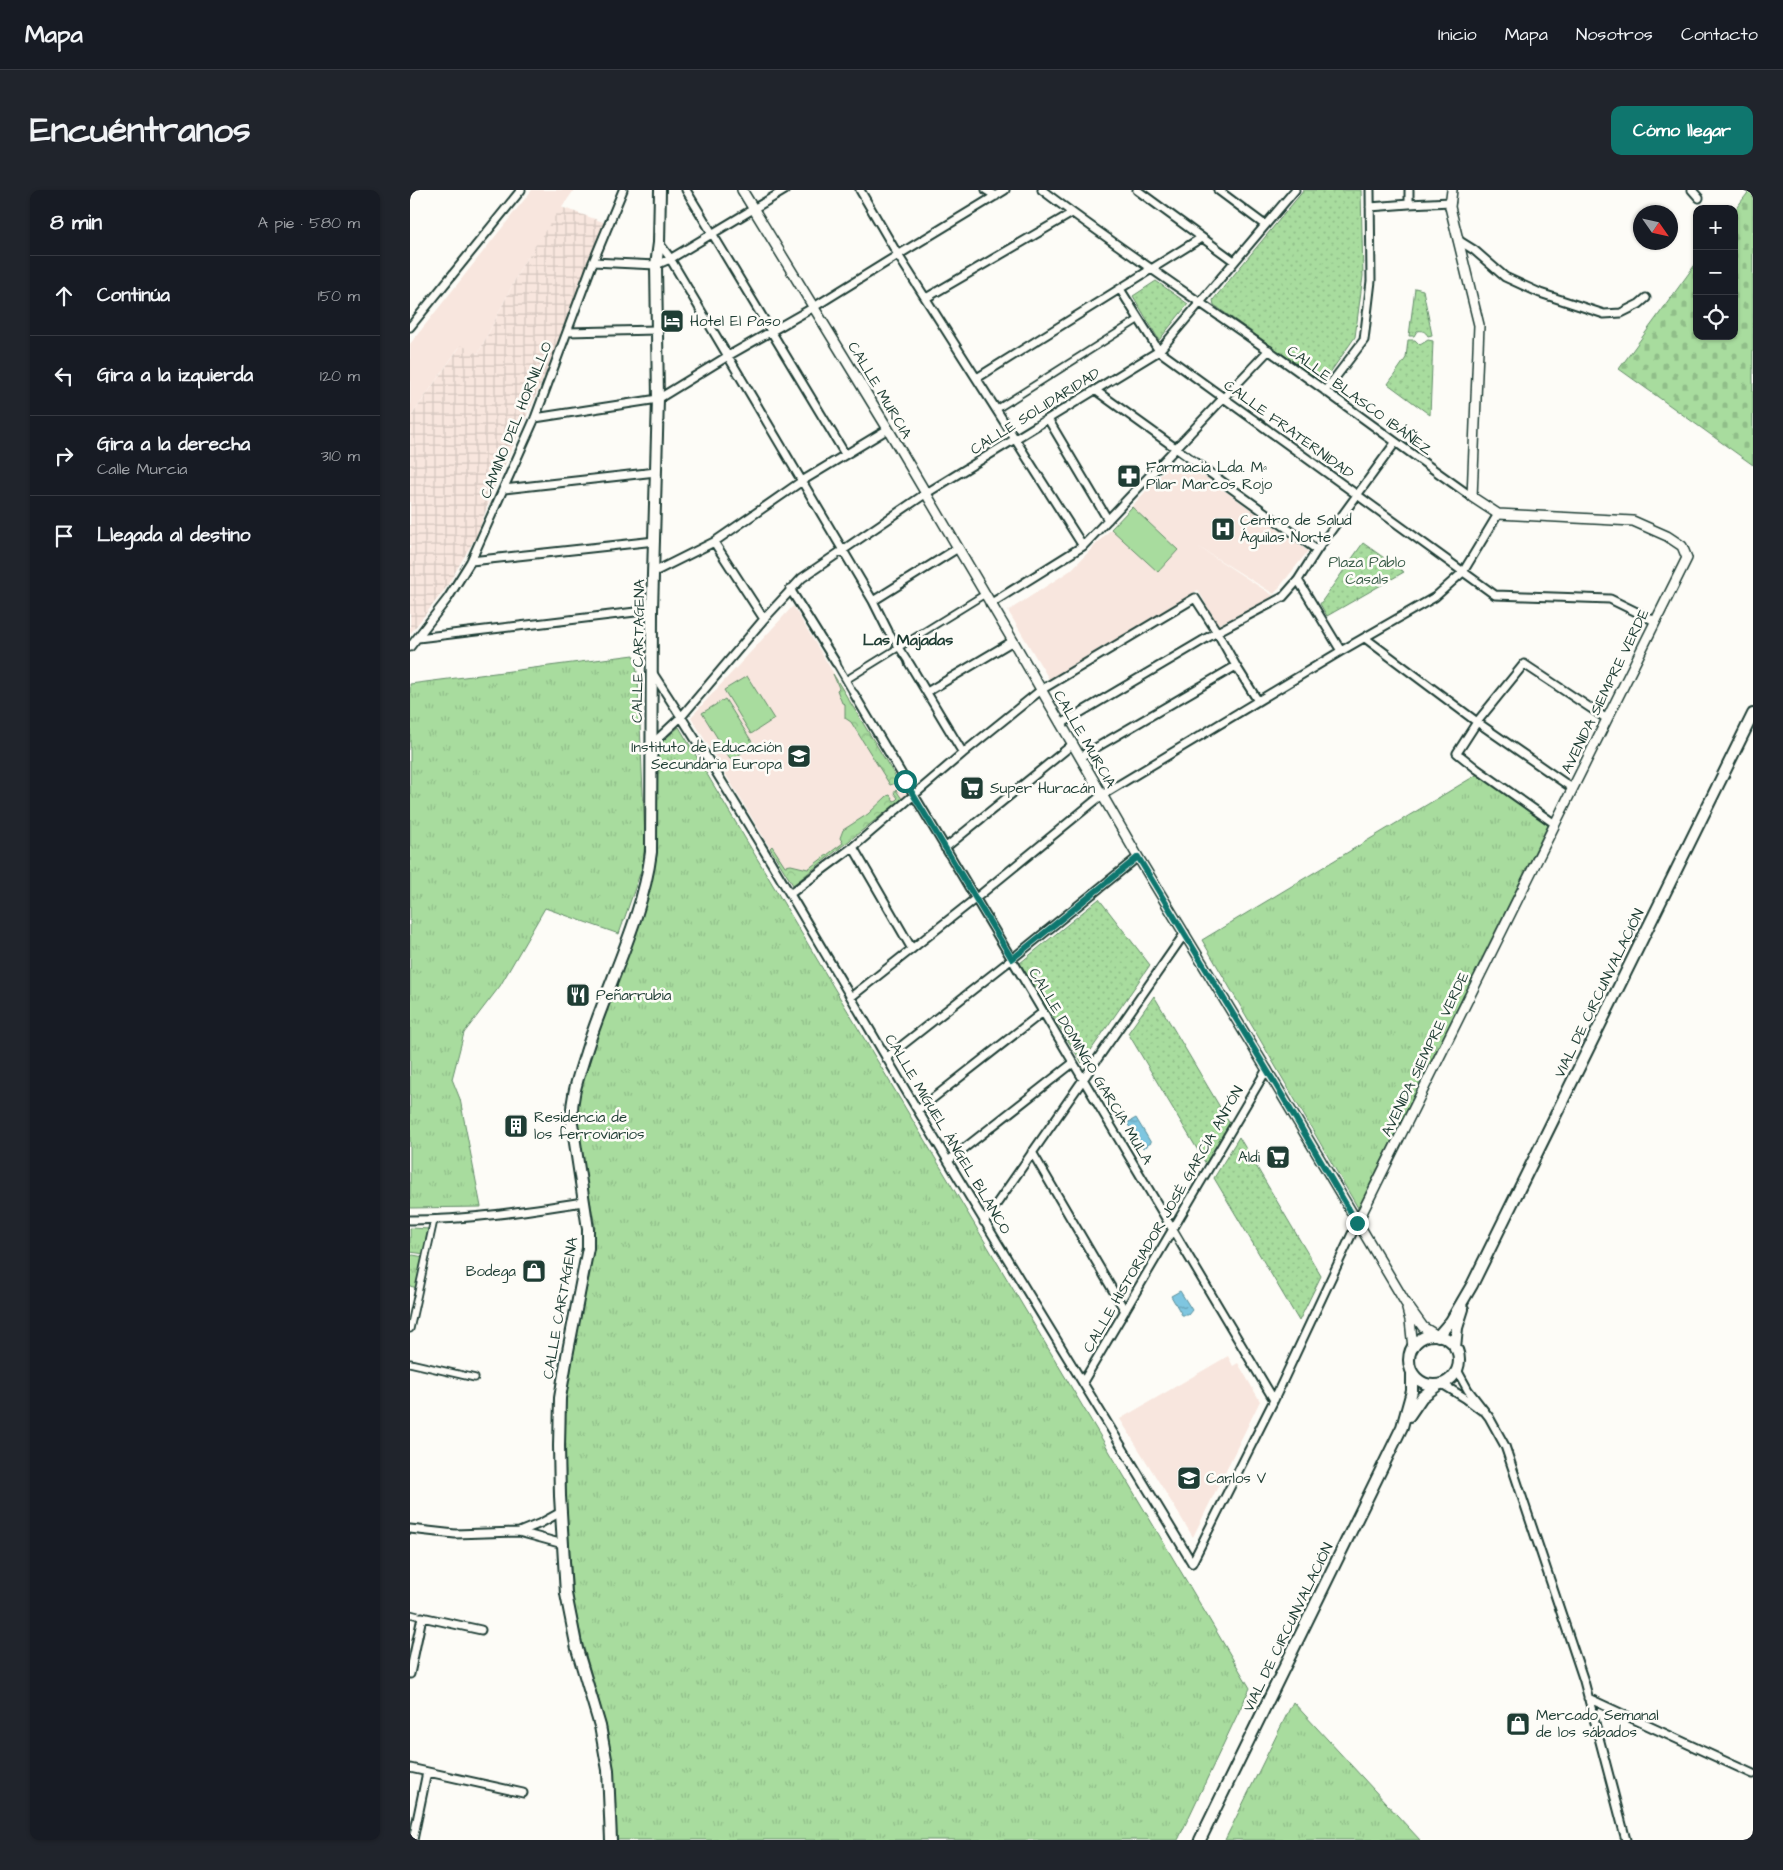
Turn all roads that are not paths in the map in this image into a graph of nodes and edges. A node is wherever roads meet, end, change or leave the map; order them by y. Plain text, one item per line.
1 (522, 190) edge
2 (623, 190) edge
3 (660, 190) edge
4 (686, 190) edge
5 (742, 190) edge
6 (785, 190) edge
7 (860, 190) edge
8 (986, 190) edge
9 (1005, 190) edge
10 (1042, 190) edge
11 (1138, 190) edge
12 (1218, 190) edge
13 (1294, 190) edge
14 (1370, 190) edge
15 (1409, 190) edge
16 (1452, 190) edge
17 (1692, 190) edge
18 (996, 196) junction
19 (1699, 198) dead end
20 (1451, 202) junction
21 (1409, 204) junction
22 (1370, 207) junction
23 (753, 208) junction
24 (1072, 213) junction
25 (1265, 225) junction
26 (712, 233) junction
27 (1201, 238) junction
28 (1458, 240) junction
29 (659, 243) junction
30 (898, 255) junction
31 (670, 259) junction
32 (1234, 261) junction
33 (593, 262) junction
34 (656, 265) junction
35 (1152, 270) junction
36 (1120, 290) junction
37 (926, 298) junction
38 (1646, 298) dead end
39 (1200, 302) junction
40 (814, 307) junction
41 (1139, 319) junction
42 (410, 325) edge
43 (657, 330) junction
44 (567, 332) junction
45 (770, 332) junction
46 (1269, 350) junction
47 (1159, 351) junction
48 (728, 356) junction
49 (977, 378) junction
50 (1095, 390) junction
51 (1325, 391) junction
52 (658, 399) junction
53 (1224, 399) junction
54 (996, 409) junction
55 (535, 418) junction
56 (1048, 418) junction
57 (888, 430) junction
58 (1016, 439) junction
59 (1395, 443) junction
60 (1176, 448) junction
61 (846, 454) junction
62 (656, 472) junction
63 (802, 481) junction
64 (504, 489) junction
65 (925, 494) junction
66 (1357, 495) junction
67 (1472, 497) junction
68 (1498, 514) junction
69 (1108, 520) junction
70 (655, 541) junction
71 (714, 542) junction
72 (1083, 546) junction
73 (958, 548) junction
74 (1317, 550) junction
75 (842, 551) junction
76 (471, 562) junction
77 (654, 572) junction
78 (1463, 572) junction
79 (1298, 580) junction
80 (790, 589) junction
81 (985, 594) junction
82 (873, 601) junction
83 (990, 604) junction
84 (652, 610) junction
85 (764, 619) junction
86 (1655, 621) junction
87 (888, 631) joint
88 (1217, 632) junction
89 (418, 638) junction
90 (1365, 638) junction
91 (1014, 641) junction
92 (410, 647) edge
93 (898, 647) junction
94 (1341, 651) junction
95 (836, 663) joint
96 (909, 663) joint
97 (1236, 666) junction
98 (652, 671) junction
99 (846, 680) junction
100 (1041, 690) junction
101 (927, 692) junction
102 (854, 694) joint
103 (1258, 701) junction
104 (1753, 714) edge
105 (682, 716) junction
106 (1607, 719) junction
107 (1477, 722) junction
108 (1061, 724) junction
109 (1073, 744) junction
110 (651, 746) junction
111 (963, 753) junction
112 (1080, 757) junction
113 (1572, 788) junction
114 (914, 795) junction
115 (1102, 795) junction
116 (1555, 824) junction
117 (853, 847) junction
118 (945, 848) junction
119 (1138, 857) junction
120 (790, 894) junction
121 (976, 899) junction
122 (1185, 933) junction
123 (912, 949) junction
124 (1012, 959) junction
125 (851, 996) junction
126 (1043, 1012) junction
127 (886, 1058) junction
128 (1073, 1062) junction
129 (1267, 1069) junction
130 (1083, 1080) junction
131 (918, 1110) junction
132 (1032, 1152) junction
133 (948, 1161) junction
134 (584, 1202) junction
135 (410, 1220) edge
136 (434, 1220) junction
137 (984, 1222) junction
138 (1357, 1223) junction
139 (1173, 1231) junction
140 (1472, 1284) junction
141 (1405, 1302) junction
142 (1125, 1311) junction
143 (410, 1329) edge
144 (1437, 1335) junction
145 (1413, 1348) junction
146 (1455, 1348) junction
147 (410, 1363) edge
148 (1457, 1370) junction
149 (1412, 1372) junction
150 (475, 1378) dead end
151 (1083, 1382) junction
152 (1440, 1385) junction
153 (1274, 1400) junction
154 (1488, 1417) junction
155 (1402, 1427) junction
156 (561, 1512) junction
157 (410, 1529) edge
158 (519, 1532) junction
159 (563, 1544) junction
160 (1192, 1564) joint
161 (410, 1614) edge
162 (422, 1617) junction
163 (481, 1630) dead end
164 (410, 1674) edge
165 (1588, 1698) junction
166 (410, 1768) edge
167 (427, 1772) junction
168 (1753, 1774) edge
169 (523, 1792) dead end
170 (413, 1840) edge
171 (611, 1840) edge
172 (1200, 1840) edge
173 (1626, 1840) edge

1 - 42 street
2 - 33 street, CAMINO DEL HORNILLO
3 - 29 main road, CALLE CARTAGENA
4 - 26 street
5 - 23 street, CALLE MURCIA
6 - 23 street
7 - 30 street
8 - 18 street
9 - 18 street
10 - 24 street, CALLE BLASCO IBÁÑEZ
11 - 27 street
12 - 25 street
13 - 25 street, CALLE SOLIDARIDAD
14 - 22 street
15 - 21 street
16 - 20 street
17 - 19 street
18 - 30 street
20 - 21 street
20 - 28 street
21 - 22 street
22 - 51 street
23 - 26 street
23 - 40 street, CALLE MURCIA
24 - 35 street, CALLE BLASCO IBÁÑEZ
24 - 37 street
25 - 32 street, CALLE SOLIDARIDAD
26 - 31 street
26 - 45 street
27 - 32 street
27 - 35 street
28 - 38 street
28 - 67 street
29 - 31 street
29 - 34 main road, CALLE CARTAGENA
30 - 37 street
30 - 40 street
31 - 34 street
31 - 48 street
32 - 39 street, CALLE SOLIDARIDAD
33 - 34 street
33 - 44 street, CAMINO DEL HORNILLO
34 - 43 main road, CALLE CARTAGENA
35 - 36 street
35 - 39 street, CALLE BLASCO IBÁÑEZ
36 - 41 street, CALLE FRATERNIDAD
36 - 49 street
37 - 49 street
39 - 46 street, CALLE BLASCO IBÁÑEZ
39 - 47 street, CALLE SOLIDARIDAD
40 - 45 street
40 - 57 street, CALLE MURCIA
41 - 47 street, CALLE FRATERNIDAD
41 - 54 street
43 - 44 street
43 - 52 main road, CALLE CARTAGENA
44 - 55 street, CAMINO DEL HORNILLO
45 - 48 street
45 - 61 street
46 - 51 street, CALLE BLASCO IBÁÑEZ
46 - 53 street
47 - 50 street, CALLE SOLIDARIDAD
47 - 53 street, CALLE FRATERNIDAD
48 - 52 street
48 - 63 street
49 - 54 street
50 - 56 street, CALLE SOLIDARIDAD
50 - 60 street
51 - 59 street, CALLE BLASCO IBÁÑEZ
52 - 55 street
52 - 62 main road, CALLE CARTAGENA
53 - 60 street
53 - 66 street, CALLE FRATERNIDAD
54 - 58 street
55 - 64 street, CAMINO DEL HORNILLO
56 - 58 street, CALLE SOLIDARIDAD
56 - 69 street
57 - 61 street
57 - 65 street, CALLE MURCIA
58 - 65 street, CALLE SOLIDARIDAD
58 - 72 street
59 - 66 street
59 - 67 street, CALLE BLASCO IBÁÑEZ
60 - 69 street
60 - 74 street
61 - 63 street
62 - 64 street
62 - 70 main road, CALLE CARTAGENA
63 - 71 street
63 - 75 street
64 - 76 street, CAMINO DEL HORNILLO
65 - 73 street, CALLE MURCIA
65 - 75 street, CALLE SOLIDARIDAD
66 - 74 street
66 - 78 street, CALLE FRATERNIDAD
67 - 68 street, CALLE BLASCO IBÁÑEZ
68 - 78 street
68 - 86 street, AVENIDA SIEMPRE VERDE
69 - 72 street
70 - 76 street
70 - 77 main road, CALLE CARTAGENA
71 - 77 street
71 - 85 street
72 - 83 street
73 - 81 street, CALLE MURCIA
73 - 82 street
74 - 79 street
75 - 80 street, CALLE SOLIDARIDAD
75 - 82 street
76 - 89 street, CAMINO DEL HORNILLO
77 - 84 main road, CALLE CARTAGENA
78 - 86 street, CALLE FRATERNIDAD
78 - 90 street
79 - 88 street
79 - 94 street
80 - 85 street, CALLE SOLIDARIDAD
80 - 95 street
81 - 83 street, CALLE MURCIA
81 - 93 street
82 - 87 street
83 - 91 street, CALLE MURCIA
84 - 89 street
84 - 98 main road, CALLE CARTAGENA
85 - 105 street, CALLE SOLIDARIDAD
86 - 106 street, AVENIDA SIEMPRE VERDE
87 - 93 street
88 - 97 street
88 - 100 street
88 - 108 street
89 - 92 street, CAMINO DEL HORNILLO
90 - 94 street
90 - 107 street
91 - 100 street, CALLE MURCIA
91 - 101 street
93 - 96 street
93 - 99 street
94 - 103 street
95 - 99 street
96 - 101 street
97 - 103 street
97 - 112 street
98 - 105 street, CALLE MIGUEL ÁNGEL BLANCO
98 - 110 main road, CALLE CARTAGENA
99 - 102 street
100 - 108 street, CALLE MURCIA
100 - 111 street
101 - 111 street
102 - 114 street, CALLE DOMINGO GARCÍA MULA
103 - 115 street
104 - 140 main road, VIAL DE CIRCUNVALACIÓN
105 - 110 street, CALLE SOLIDARIDAD
105 - 120 street, CALLE MIGUEL ÁNGEL BLANCO
106 - 107 street
106 - 113 street, AVENIDA SIEMPRE VERDE
107 - 113 street
107 - 116 street
108 - 109 street, CALLE MURCIA
109 - 112 street, CALLE MURCIA
109 - 118 street
110 - 134 main road, CALLE CARTAGENA
111 - 114 street
112 - 115 street, CALLE MURCIA
113 - 116 street, AVENIDA SIEMPRE VERDE
114 - 117 street
114 - 118 street, CALLE DOMINGO GARCÍA MULA
115 - 119 street, CALLE MURCIA
115 - 121 street
116 - 138 street, AVENIDA SIEMPRE VERDE
117 - 120 street
117 - 123 street
118 - 121 street, CALLE DOMINGO GARCÍA MULA
119 - 122 street, CALLE MURCIA
119 - 124 street
120 - 125 street, CALLE MIGUEL ÁNGEL BLANCO
121 - 123 street
121 - 124 street, CALLE DOMINGO GARCÍA MULA
122 - 129 street, CALLE MURCIA
122 - 130 street
123 - 125 street
124 - 126 street, CALLE DOMINGO GARCÍA MULA
124 - 127 street
125 - 127 street, CALLE MIGUEL ÁNGEL BLANCO
126 - 128 street, CALLE DOMINGO GARCÍA MULA
126 - 131 street
127 - 131 street, CALLE MIGUEL ÁNGEL BLANCO
128 - 130 street, CALLE DOMINGO GARCÍA MULA
128 - 133 street
129 - 138 street, CALLE MURCIA
129 - 139 street, CALLE HISTORIADOR JOSÉ GARCÍA ANTÓN
130 - 132 street
130 - 139 street, CALLE DOMINGO GARCÍA MULA
131 - 133 street, CALLE MIGUEL ÁNGEL BLANCO
132 - 137 street
132 - 142 street
133 - 137 street, CALLE MIGUEL ÁNGEL BLANCO
134 - 136 street
134 - 156 main road, CALLE CARTAGENA
135 - 136 street
136 - 143 street
137 - 151 street, CALLE MIGUEL ÁNGEL BLANCO
138 - 141 street, CALLE MURCIA
138 - 153 street, AVENIDA SIEMPRE VERDE
139 - 142 street, CALLE HISTORIADOR JOSÉ GARCÍA ANTÓN
139 - 153 street, CALLE DOMINGO GARCÍA MULA
140 - 144 main road, VIAL DE CIRCUNVALACIÓN
140 - 146 main road, VIAL DE CIRCUNVALACIÓN
141 - 144 street, CALLE MURCIA
141 - 145 street, CALLE MURCIA
142 - 151 street, CALLE HISTORIADOR JOSÉ GARCÍA ANTÓN
144 - 145 main road
144 - 146 main road
145 - 149 main road
146 - 148 main road
147 - 150 street
148 - 152 main road
148 - 154 street
149 - 152 main road
149 - 155 main road, VIAL DE CIRCUNVALACIÓN
151 - 160 street, CALLE MIGUEL ÁNGEL BLANCO
152 - 154 street
152 - 155 main road, VIAL DE CIRCUNVALACIÓN
153 - 160 street, AVENIDA SIEMPRE VERDE
154 - 165 street
155 - 172 main road, VIAL DE CIRCUNVALACIÓN
156 - 158 street
156 - 159 main road, CALLE CARTAGENA
157 - 158 street
158 - 159 street
159 - 171 main road, CALLE CARTAGENA
161 - 162 street
162 - 163 street
162 - 164 street
165 - 168 street
165 - 173 street
166 - 167 street
167 - 169 street
167 - 170 street

